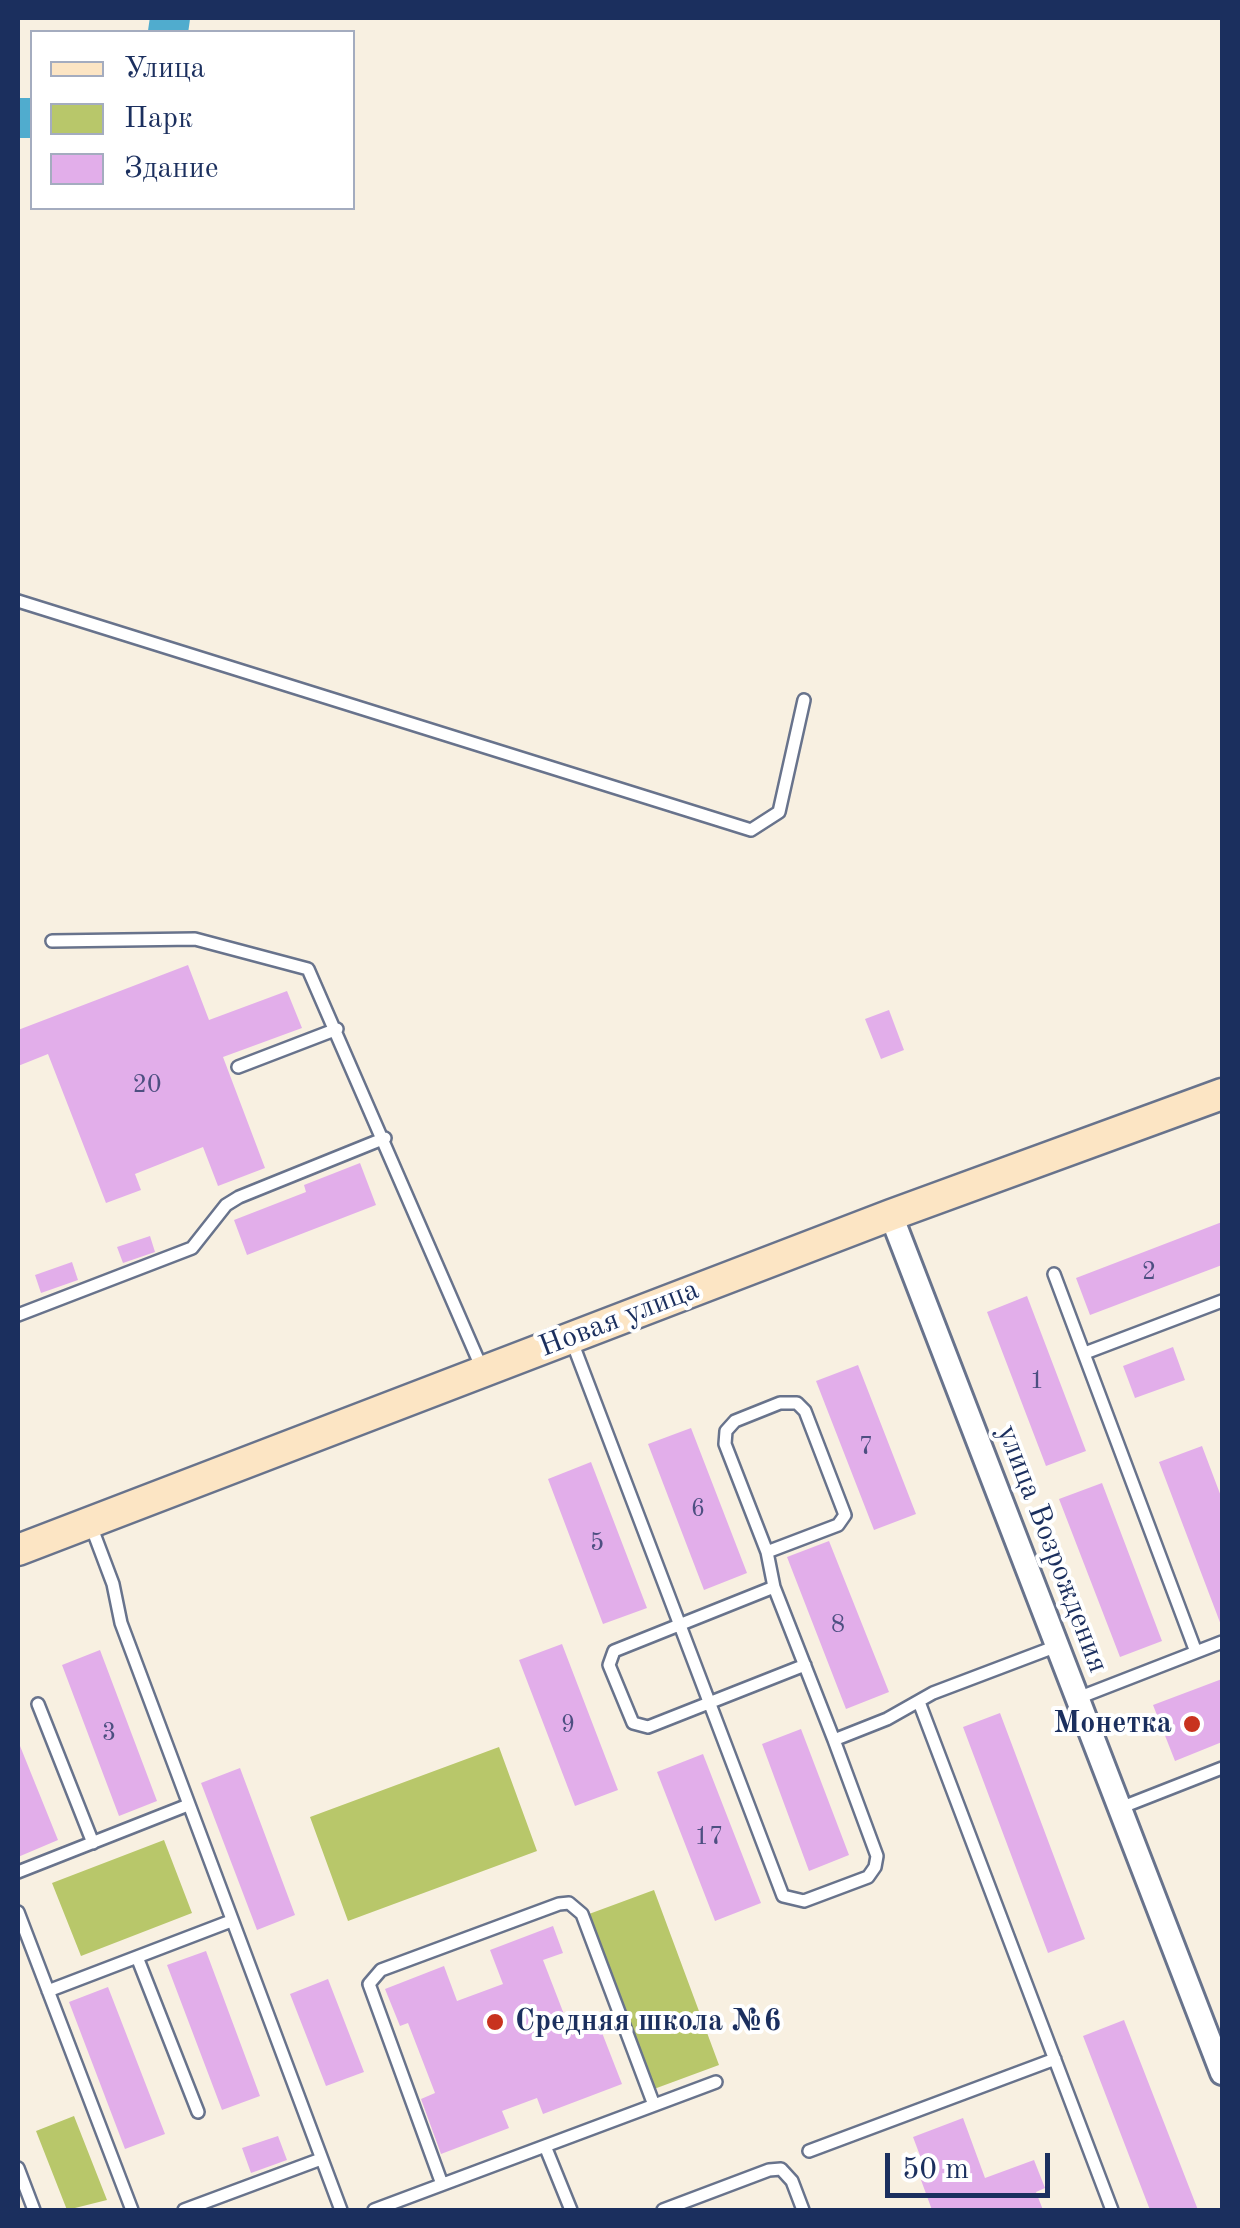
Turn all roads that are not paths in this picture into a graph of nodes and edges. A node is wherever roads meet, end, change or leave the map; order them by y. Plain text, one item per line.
1 (18, 601) edge
2 (804, 700) dead end
3 (52, 941) dead end
4 (336, 1029) junction
5 (238, 1067) dead end
6 (1222, 1094) edge
7 (385, 1138) junction
8 (891, 1215) junction
9 (1054, 1274) dead end
10 (1222, 1302) edge
11 (18, 1315) edge
12 (570, 1337) junction
13 (1085, 1353) junction
14 (484, 1371) junction
15 (90, 1523) junction
16 (18, 1550) edge
17 (767, 1552) junction
18 (774, 1587) junction
19 (680, 1625) junction
20 (1222, 1642) edge
21 (1057, 1646) junction
22 (1196, 1652) junction
23 (805, 1665) junction
24 (1078, 1698) junction
25 (919, 1702) junction
26 (38, 1704) dead end
27 (708, 1704) junction
28 (834, 1740) junction
29 (1222, 1768) edge
30 (188, 1805) junction
31 (1120, 1808) junction
32 (93, 1843) junction
33 (18, 1872) edge
34 (18, 1912) edge
35 (232, 1921) junction
36 (137, 1957) junction
37 (48, 1991) junction
38 (1055, 2060) junction
39 (1220, 2062) edge
40 (716, 2082) dead end
41 (654, 2105) junction
42 (198, 2112) dead end
43 (545, 2146) junction
44 (809, 2151) dead end
45 (321, 2159) junction
46 (18, 2168) edge
47 (442, 2184) junction
48 (34, 2210) edge
49 (132, 2210) edge
50 (184, 2210) edge
51 (341, 2210) edge
52 (374, 2210) edge
53 (571, 2210) edge
54 (663, 2210) edge
55 (803, 2210) edge
56 (1112, 2210) edge

1 - 2 lane
3 - 4 lane
4 - 5 lane
4 - 7 lane
6 - 8 street, Новая улица
7 - 11 lane
7 - 14 lane
8 - 12 street, Новая улица
8 - 21 street, улица Возрождения
9 - 13 lane
10 - 13 lane
12 - 14 street, Новая улица
12 - 19 lane
13 - 22 lane
14 - 15 street, Новая улица
15 - 16 street, Новая улица
15 - 30 lane
17 - 17 lane
17 - 18 lane
18 - 19 lane
18 - 23 lane
19 - 27 lane
19 - 27 lane
20 - 22 lane
21 - 24 street, улица Возрождения
21 - 25 lane
22 - 24 lane
23 - 27 lane
23 - 28 lane
24 - 31 street, улица Возрождения
25 - 28 lane
25 - 38 lane
26 - 32 lane
27 - 28 lane
29 - 31 lane
30 - 32 lane
30 - 35 lane
31 - 39 street, улица Возрождения
32 - 33 lane
34 - 37 lane
35 - 36 lane
35 - 45 lane
36 - 37 lane
36 - 42 lane
37 - 49 lane
38 - 44 lane
38 - 56 lane
40 - 41 lane
41 - 43 lane
41 - 47 lane
43 - 47 lane
43 - 53 lane
45 - 50 lane
45 - 51 lane
46 - 48 lane
47 - 52 lane
54 - 55 lane

